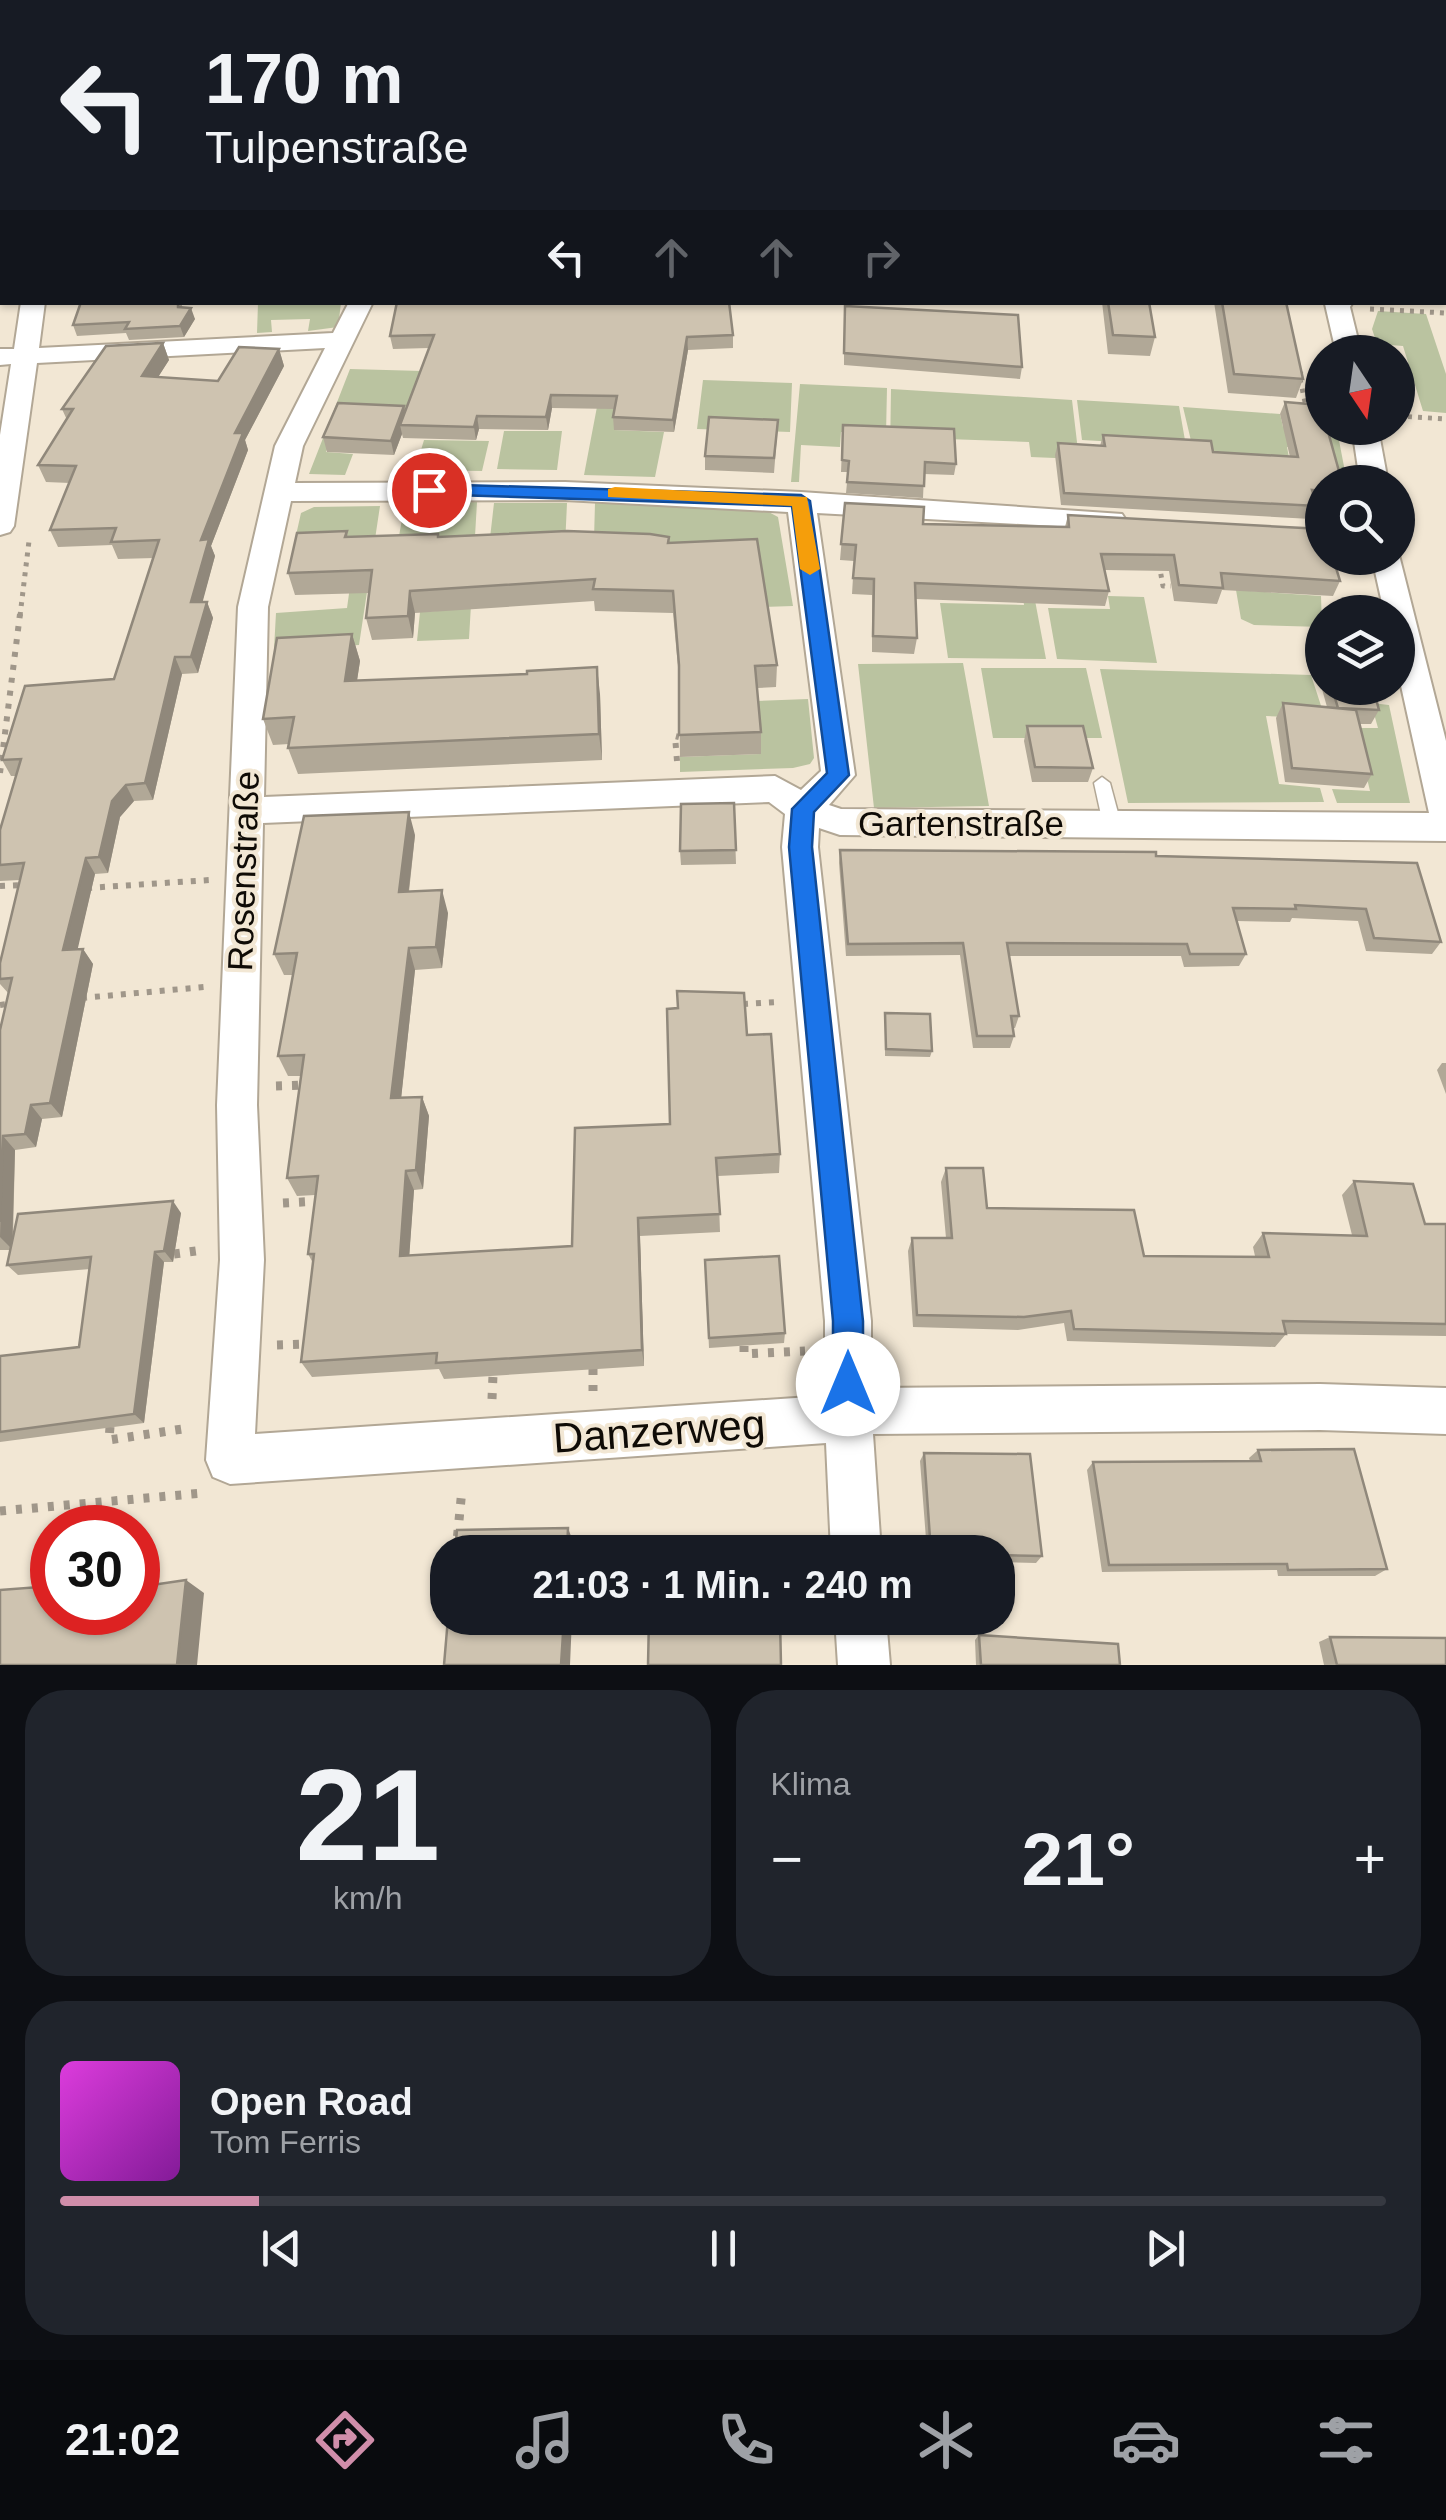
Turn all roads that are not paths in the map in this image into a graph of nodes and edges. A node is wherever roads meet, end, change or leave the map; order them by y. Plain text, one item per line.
1 (33, 305) edge
2 (359, 305) edge
3 (1339, 305) edge
4 (1345, 335) edge
5 (342, 340) junction
6 (28, 355) junction
7 (0, 357) edge
8 (281, 492) junction
9 (801, 501) junction
10 (1146, 522) edge
11 (0, 526) edge
12 (1391, 575) edge
13 (1102, 782) dead end
14 (804, 809) junction
15 (244, 810) junction
16 (1446, 813) edge
17 (1112, 824) junction
18 (1446, 827) edge
19 (1446, 1411) edge
20 (848, 1416) junction
21 (214, 1444) joint
22 (855, 1535) edge
23 (862, 1635) edge
24 (864, 1665) edge

1 - 6 street
2 - 5 street, Rosenstraße
3 - 4 street
5 - 6 street
5 - 8 street, Rosenstraße
6 - 7 street
6 - 11 street
8 - 9 street
8 - 15 street, Rosenstraße
9 - 10 street
9 - 14 street
12 - 16 street
13 - 17 lane
14 - 15 street, Gartenstraße
14 - 17 street, Gartenstraße
14 - 20 street
15 - 21 street, Rosenstraße
17 - 18 street, Gartenstraße
19 - 20 street, Danzerweg
20 - 21 street, Danzerweg
20 - 22 street
23 - 24 street

